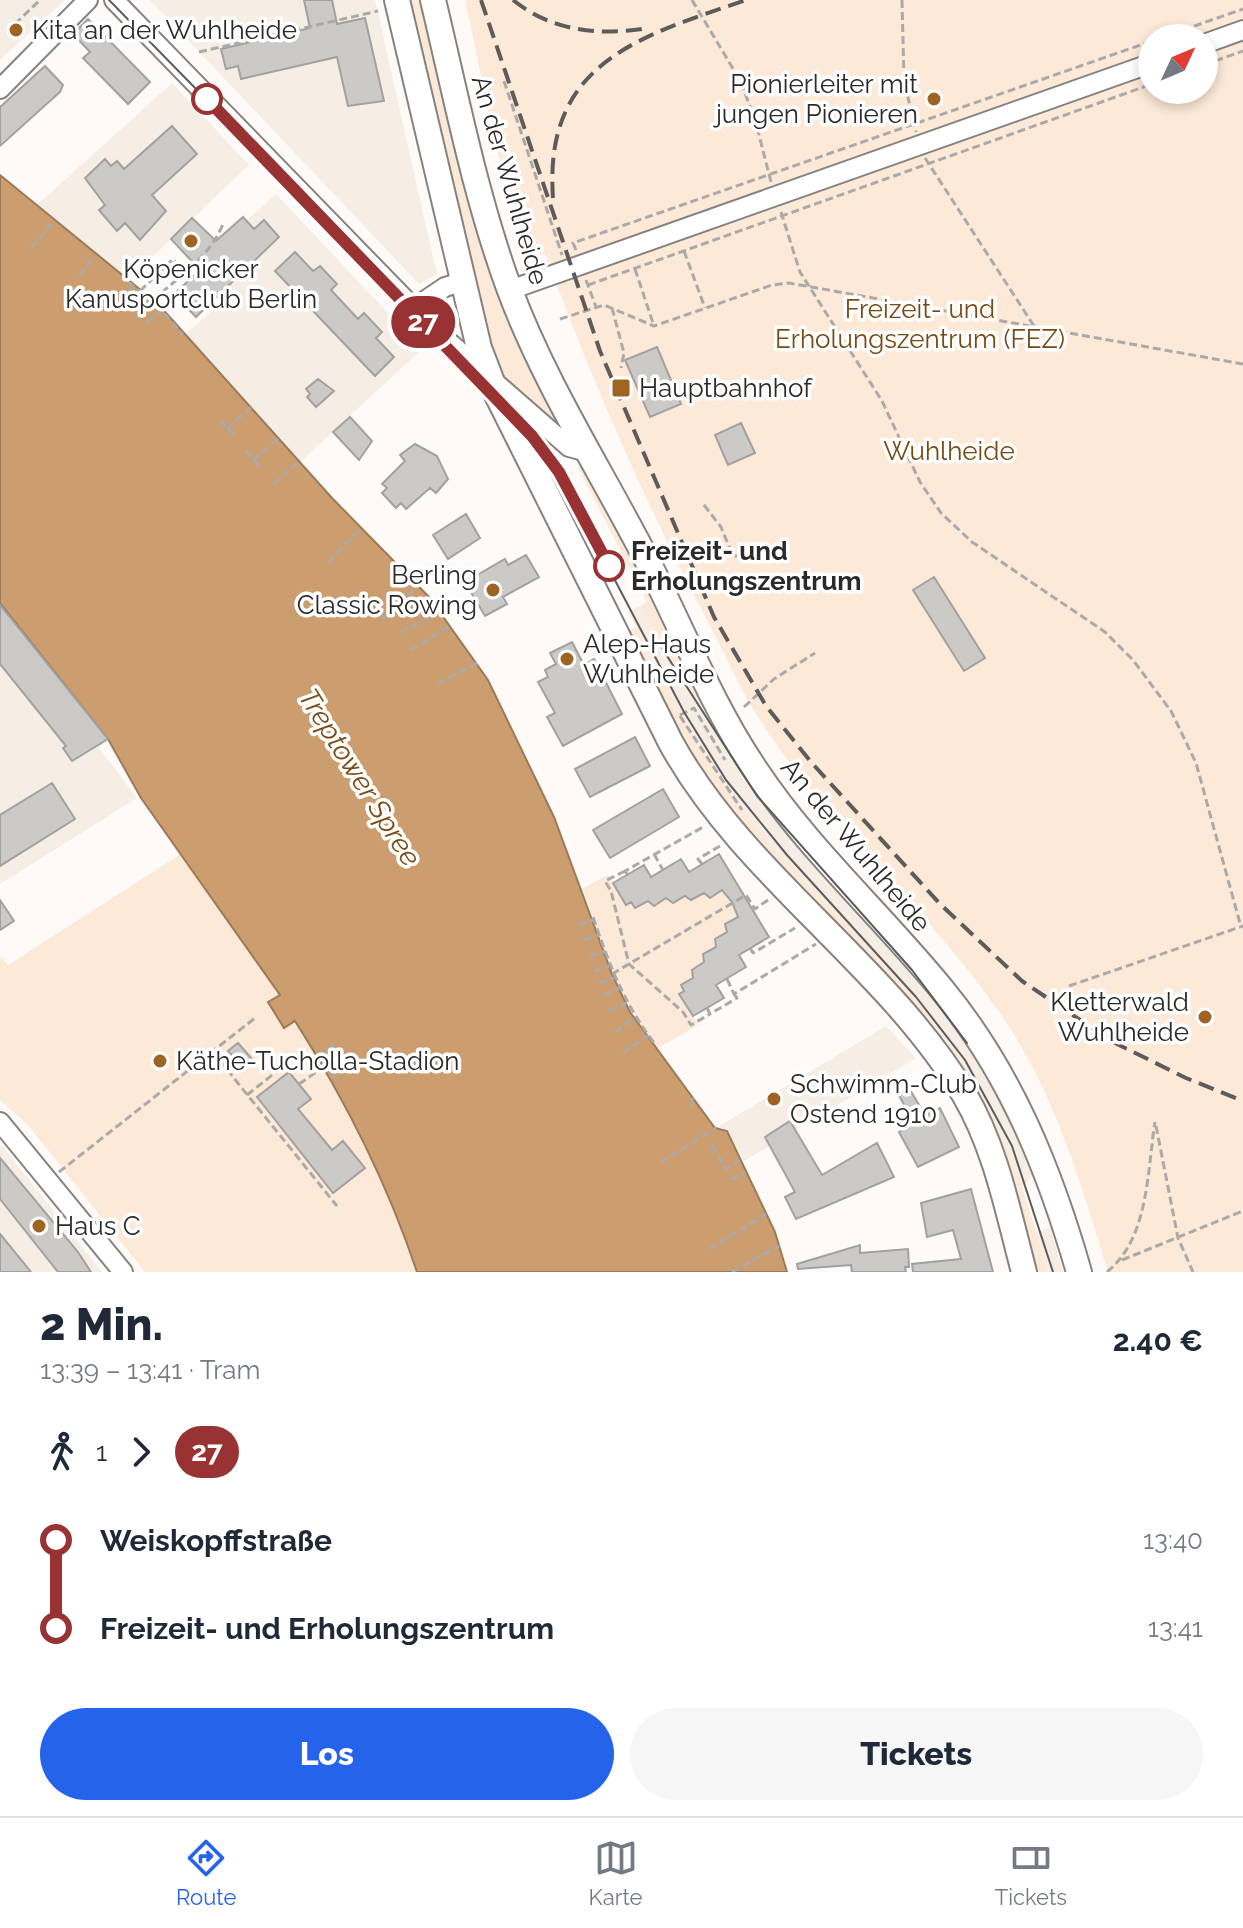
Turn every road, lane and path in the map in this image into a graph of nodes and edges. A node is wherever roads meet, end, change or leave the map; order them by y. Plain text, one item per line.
1 (40, 0) edge
2 (88, 0) edge
3 (114, 0) edge
4 (433, 0) edge
5 (902, 0) edge
6 (695, 2) edge
7 (387, 5) edge
8 (1243, 9) edge
9 (15, 24) dead end
10 (1200, 24) edge
11 (1243, 30) edge
12 (1218, 39) edge
13 (1138, 46) edge
14 (1243, 51) edge
15 (199, 52) dead end
16 (1218, 60) edge
17 (1138, 68) edge
18 (504, 81) dead end
19 (0, 89) edge
20 (1138, 89) edge
21 (913, 124) junction
22 (920, 145) junction
23 (928, 164) junction
24 (769, 176) junction
25 (776, 196) junction
26 (783, 217) junction
27 (54, 221) dead end
28 (223, 224) dead end
29 (31, 248) dead end
30 (684, 251) junction
31 (95, 256) dead end
32 (574, 268) junction
33 (635, 268) junction
34 (185, 273) junction
35 (79, 275) dead end
36 (128, 282) dead end
37 (461, 282) junction
38 (588, 285) junction
39 (133, 286) junction
40 (809, 287) junction
41 (510, 290) junction
42 (140, 291) junction
43 (151, 300) junction
44 (120, 304) dead end
45 (414, 308) junction
46 (596, 308) junction
47 (612, 308) junction
48 (705, 309) junction
49 (161, 311) junction
50 (136, 318) dead end
51 (560, 319) dead end
52 (147, 322) dead end
53 (654, 326) junction
54 (1034, 326) junction
55 (183, 335) dead end
56 (1243, 364) edge
57 (621, 368) dead end
58 (490, 377) junction
59 (251, 407) dead end
60 (220, 421) dead end
61 (227, 429) junction
62 (235, 436) dead end
63 (279, 438) dead end
64 (246, 451) dead end
65 (591, 453) junction
66 (254, 460) junction
67 (299, 461) dead end
68 (261, 468) dead end
69 (274, 484) dead end
70 (704, 505) dead end
71 (361, 528) dead end
72 (737, 556) dead end
73 (328, 562) dead end
74 (418, 585) dead end
75 (439, 611) dead end
76 (382, 620) dead end
77 (450, 626) dead end
78 (401, 632) dead end
79 (411, 650) dead end
80 (815, 653) dead end
81 (477, 663) dead end
82 (438, 684) dead end
83 (744, 707) dead end
84 (680, 715) dead end
85 (750, 821) dead end
86 (705, 826) dead end
87 (724, 844) dead end
88 (654, 854) junction
89 (702, 864) dead end
90 (663, 870) dead end
91 (772, 897) dead end
92 (578, 925) dead end
93 (798, 925) dead end
94 (1242, 927) edge
95 (599, 935) junction
96 (584, 940) dead end
97 (816, 944) dead end
98 (750, 948) dead end
99 (605, 951) junction
100 (590, 956) dead end
101 (629, 964) junction
102 (609, 966) junction
103 (594, 971) dead end
104 (613, 976) junction
105 (727, 979) dead end
106 (599, 983) dead end
107 (1069, 986) dead end
108 (619, 988) junction
109 (734, 994) junction
110 (604, 995) dead end
111 (626, 1003) junction
112 (707, 1008) dead end
113 (609, 1011) dead end
114 (710, 1014) junction
115 (255, 1018) dead end
116 (635, 1018) junction
117 (615, 1032) dead end
118 (648, 1035) junction
119 (334, 1044) dead end
120 (655, 1044) dead end
121 (212, 1051) junction
122 (623, 1053) dead end
123 (317, 1055) dead end
124 (341, 1055) dead end
125 (357, 1059) dead end
126 (276, 1072) dead end
127 (331, 1078) dead end
128 (299, 1084) dead end
129 (247, 1095) junction
130 (692, 1095) dead end
131 (692, 1106) dead end
132 (0, 1122) edge
133 (716, 1128) dead end
134 (712, 1145) dead end
135 (743, 1159) dead end
136 (661, 1162) dead end
137 (745, 1172) dead end
138 (50, 1179) junction
139 (731, 1180) dead end
140 (337, 1206) dead end
141 (1243, 1211) edge
142 (766, 1214) dead end
143 (1178, 1238) junction
144 (779, 1246) dead end
145 (709, 1249) dead end
146 (1122, 1260) junction
147 (123, 1272) edge
148 (732, 1272) edge
149 (1024, 1272) edge
150 (1079, 1272) edge
151 (1107, 1272) edge
152 (1193, 1272) edge

1 - 9 path
2 - 19 street
3 - 45 street
4 - 41 main road, An der Wuhlheide
5 - 21 path
6 - 24 path
7 - 15 path
7 - 37 main road
8 - 10 path
11 - 12 street
13 - 21 path
14 - 16 path
17 - 22 street
18 - 32 path
20 - 23 path
21 - 22 path
21 - 24 path
22 - 23 path
22 - 25 street
23 - 26 path
23 - 54 path
24 - 25 path
24 - 32 path
25 - 32 street
26 - 30 path
26 - 40 path
27 - 29 path
28 - 34 path
30 - 33 path
30 - 48 path
31 - 35 path
32 - 38 path
32 - 41 street
33 - 38 path
33 - 53 path
34 - 42 path
34 - 43 path
36 - 39 path
37 - 45 street
37 - 58 main road
38 - 46 path
39 - 42 path
39 - 44 path
40 - 48 path
40 - 54 path
40 - 94 path
41 - 65 main road, An der Wuhlheide
42 - 43 path
43 - 49 path
43 - 50 path
45 - 58 street
46 - 47 path
46 - 51 path
47 - 53 path
47 - 57 path
48 - 53 path
49 - 52 path
49 - 55 path
54 - 56 path
58 - 65 street
58 - 149 main road
59 - 61 path
60 - 61 path
61 - 62 path
63 - 66 path
64 - 66 path
65 - 150 main road, An der Wuhlheide
66 - 68 path
67 - 69 path
70 - 72 path
71 - 73 path
74 - 76 path
75 - 78 path
77 - 79 path
80 - 83 path
81 - 82 path
84 - 85 path
86 - 88 path
87 - 89 path
88 - 90 path
88 - 101 path
91 - 101 path
92 - 95 path
93 - 98 path
94 - 107 path
95 - 96 path
95 - 99 path
97 - 109 path
99 - 100 path
99 - 102 path
101 - 104 path
101 - 114 path
102 - 103 path
102 - 104 path
104 - 106 path
104 - 108 path
105 - 109 path
108 - 110 path
108 - 111 path
109 - 114 path
111 - 113 path
111 - 116 path
112 - 114 path
115 - 121 path
116 - 117 path
116 - 118 path
118 - 120 path
118 - 122 path
119 - 123 path
121 - 129 path
121 - 138 path
124 - 128 path
125 - 127 path
126 - 129 path
129 - 140 path
130 - 131 path
132 - 138 street
133 - 136 path
134 - 135 path
137 - 139 path
138 - 147 street
141 - 143 path
142 - 145 path
143 - 146 path
143 - 146 path
143 - 152 path
144 - 148 path
146 - 151 path

